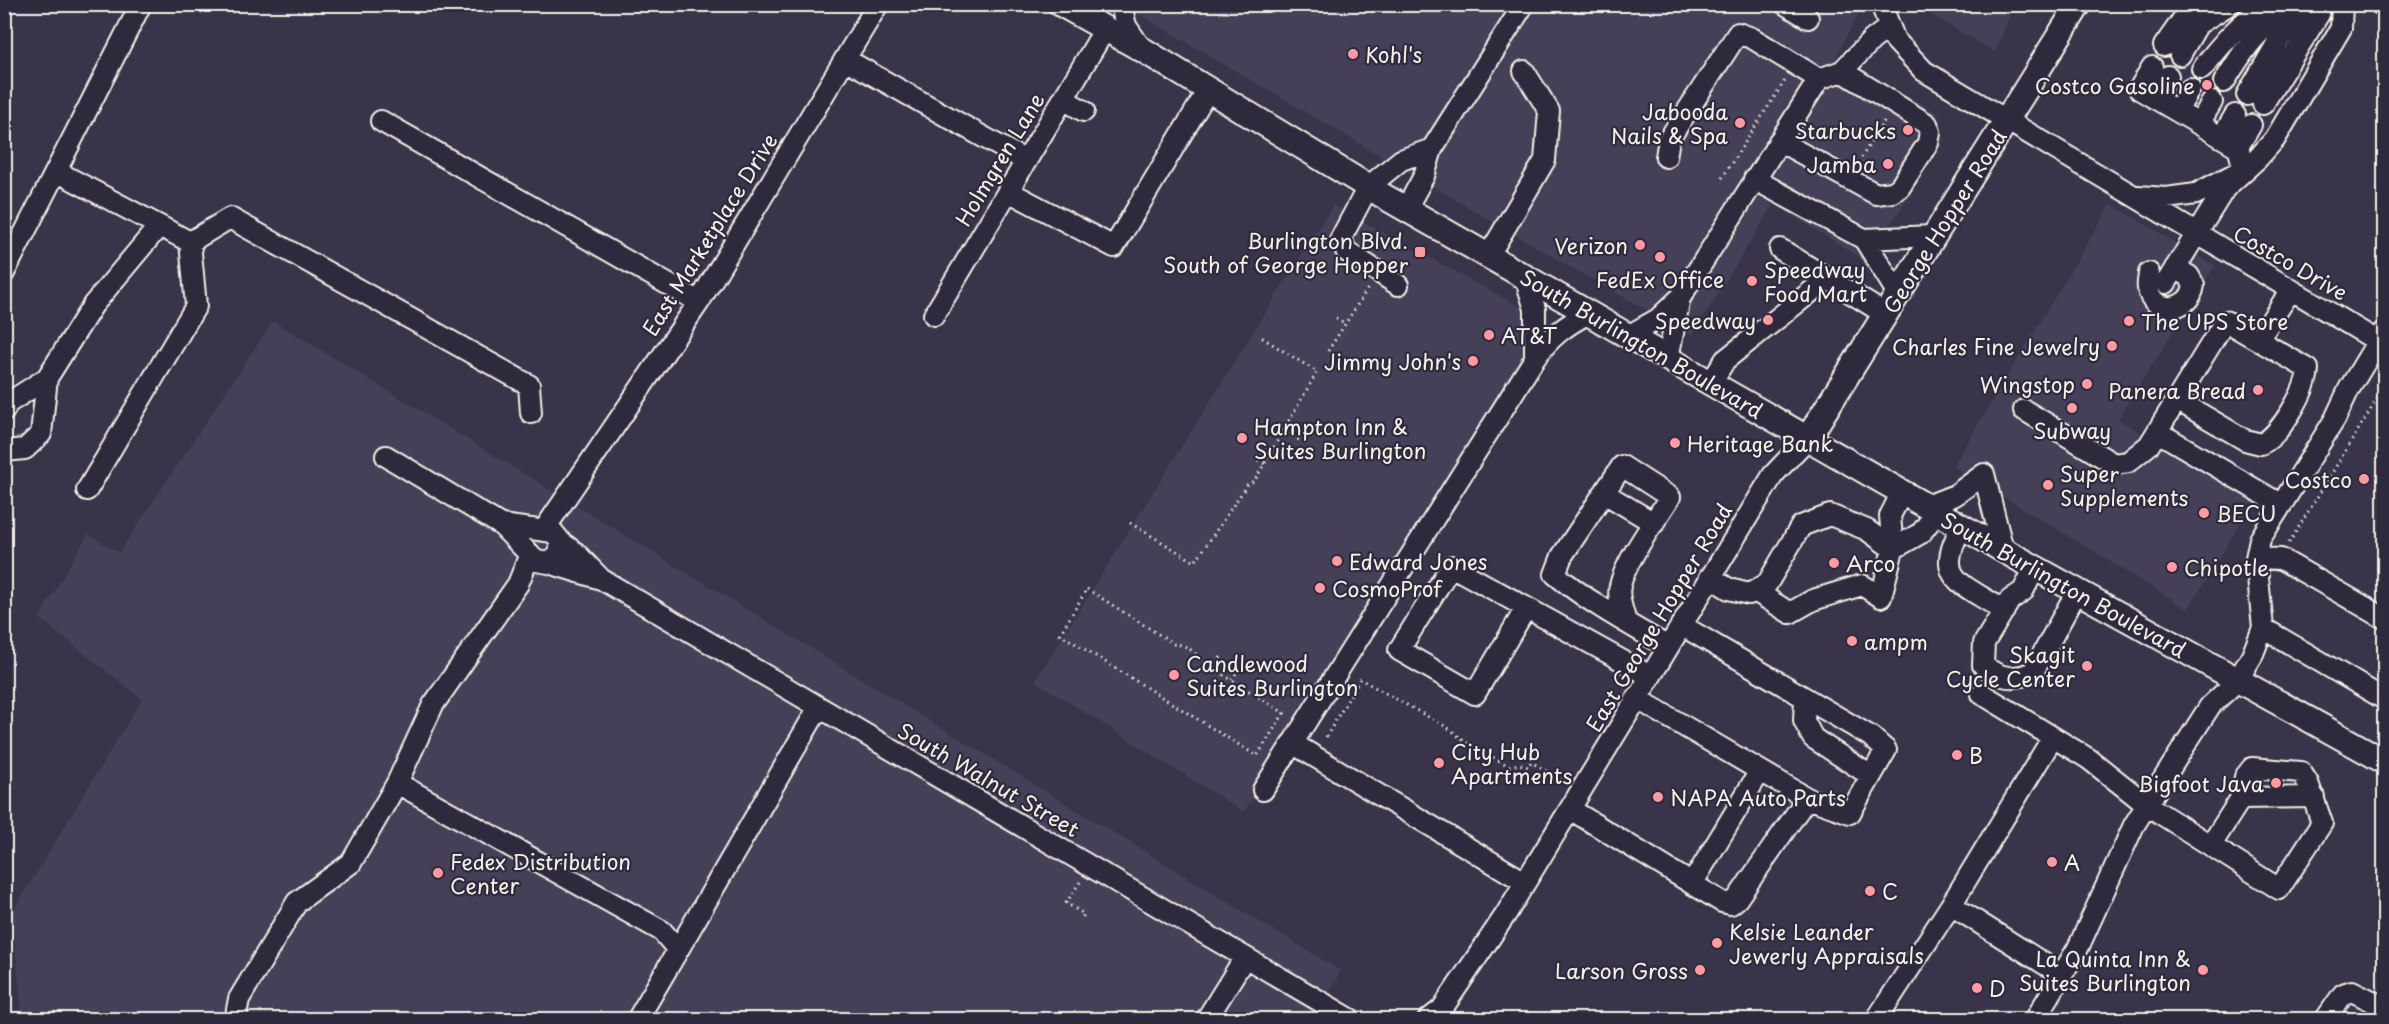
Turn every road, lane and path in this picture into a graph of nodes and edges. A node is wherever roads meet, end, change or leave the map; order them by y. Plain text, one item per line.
1 (141, 4) edge
2 (879, 4) edge
3 (1061, 4) edge
4 (1121, 4) edge
5 (1524, 4) edge
6 (1785, 4) edge
7 (1881, 4) edge
8 (2079, 4) edge
9 (2218, 4) edge
10 (2230, 4) edge
11 (2269, 4) edge
12 (2315, 4) edge
13 (2325, 4) edge
14 (2342, 4) edge
15 (2380, 4) edge
16 (2385, 5) edge
17 (1808, 18) dead end
18 (1888, 28) junction
19 (1105, 29) junction
20 (1143, 50) junction
21 (845, 59) junction
22 (1795, 65) junction
23 (2202, 69) dead end
24 (1524, 71) dead end
25 (1842, 71) junction
26 (2160, 71) dead end
27 (1819, 79) junction
28 (2224, 82) dead end
29 (2190, 89) dead end
30 (1208, 90) junction
31 (1063, 99) junction
32 (2255, 99) dead end
33 (2212, 102) dead end
34 (1893, 108) dead end
35 (1084, 111) dead end
36 (2177, 111) junction
37 (2009, 119) junction
38 (2243, 120) dead end
39 (381, 121) dead end
40 (2199, 124) junction
41 (1779, 141) junction
42 (2230, 142) junction
43 (1432, 149) junction
44 (1666, 156) dead end
45 (1026, 161) junction
46 (1855, 169) dead end
47 (2244, 169) junction
48 (56, 171) junction
49 (1722, 178) dead end
50 (1754, 179) junction
51 (1368, 187) junction
52 (1008, 191) junction
53 (2138, 196) junction
54 (1406, 209) junction
55 (159, 226) junction
56 (2196, 235) junction
57 (1933, 236) junction
58 (1864, 239) junction
59 (190, 242) junction
60 (1780, 249) dead end
61 (1489, 255) junction
62 (4, 273) edge
63 (2149, 273) dead end
64 (1525, 277) junction
65 (1827, 279) junction
66 (1398, 285) dead end
67 (1368, 288) dead end
68 (2290, 290) junction
69 (1680, 298) junction
70 (699, 302) junction
71 (1892, 304) junction
72 (1589, 313) junction
73 (934, 315) dead end
74 (1336, 318) dead end
75 (1344, 323) junction
76 (1629, 336) junction
77 (1261, 337) dead end
78 (2382, 337) edge
79 (2258, 340) junction
80 (1328, 351) dead end
81 (1535, 358) junction
82 (1668, 358) junction
83 (47, 378) junction
84 (1711, 382) junction
85 (2385, 388) edge
86 (2178, 400) junction
87 (2024, 410) dead end
88 (4, 411) edge
89 (531, 413) dead end
90 (1282, 430) junction
91 (2158, 432) junction
92 (1808, 438) junction
93 (1299, 440) dead end
94 (4, 451) edge
95 (386, 456) dead end
96 (1258, 460) dead end
97 (1265, 464) junction
98 (87, 490) dead end
99 (1902, 492) junction
100 (1604, 493) junction
101 (2280, 504) junction
102 (1932, 509) junction
103 (1130, 523) dead end
104 (1654, 524) junction
105 (501, 525) junction
106 (1962, 526) junction
107 (551, 536) junction
108 (2287, 547) dead end
109 (1893, 549) junction
110 (2002, 550) junction
111 (538, 558) junction
112 (2256, 558) junction
113 (2035, 568) junction
114 (1710, 577) junction
115 (601, 579) junction
116 (1755, 591) junction
117 (2078, 591) junction
118 (1527, 608) junction
119 (2004, 611) junction
120 (2384, 618) edge
121 (1626, 622) junction
122 (1681, 625) junction
123 (2264, 628) junction
124 (1668, 647) junction
125 (1221, 657) dead end
126 (1213, 668) junction
127 (1239, 668) dead end
128 (1650, 676) junction
129 (1232, 680) junction
130 (2236, 681) junction
131 (1982, 694) dead end
132 (1636, 698) junction
133 (1805, 698) junction
134 (2385, 699) edge
135 (819, 707) junction
136 (1326, 737) dead end
137 (2053, 737) junction
138 (1292, 743) junction
139 (2385, 761) edge
140 (1760, 771) junction
141 (1871, 776) junction
142 (1562, 780) dead end
143 (397, 783) junction
144 (1263, 790) dead end
145 (2314, 797) junction
146 (1807, 798) junction
147 (2241, 798) junction
148 (2147, 805) junction
149 (1570, 809) junction
150 (2211, 845) junction
151 (1080, 882) dead end
152 (1525, 882) junction
153 (1692, 884) junction
154 (1951, 905) junction
155 (1081, 921) dead end
156 (678, 950) junction
157 (1245, 957) junction
158 (2062, 975) junction
159 (2385, 1007) edge
160 (1436, 1016) edge
161 (1345, 1018) edge
162 (2039, 1018) edge
163 (235, 1020) edge
164 (637, 1020) edge
165 (1206, 1020) edge
166 (1876, 1020) edge
167 (2325, 1020) edge

1 - 48 street
2 - 21 street, East Marketplace Drive
3 - 19 main road, South Burlington Boulevard
4 - 20 street
5 - 43 street
6 - 17 street
7 - 18 street, Costco Drive
8 - 37 main road, George Hopper Road
9 - 10 street
11 - 23 street
12 - 28 street
13 - 32 street
14 - 47 street
15 - 16 street
18 - 25 street
18 - 37 street, Costco Drive
19 - 20 main road, South Burlington Boulevard
19 - 31 street, Holmgren Lane
20 - 30 main road, South Burlington Boulevard
21 - 45 street
21 - 70 street, East Marketplace Drive
22 - 27 street
22 - 44 street
22 - 49 path
24 - 61 street
25 - 27 street
25 - 41 street
26 - 36 street
27 - 41 street
29 - 36 street
30 - 51 main road, South Burlington Boulevard
30 - 52 street
31 - 35 street
31 - 45 street, Holmgren Lane
33 - 40 street
34 - 46 path
36 - 40 street
37 - 53 street, Costco Drive
37 - 57 main road, George Hopper Road
38 - 42 street
39 - 70 street
40 - 42 street
41 - 50 street
42 - 47 street
43 - 51 street
43 - 54 street
45 - 52 street, Holmgren Lane
47 - 53 street
47 - 56 street
48 - 55 street
48 - 62 street
50 - 58 street
50 - 69 street
51 - 54 main road, South Burlington Boulevard
51 - 66 street
52 - 73 street, Holmgren Lane
53 - 56 street, Costco Drive
54 - 61 main road, South Burlington Boulevard
55 - 59 street
55 - 83 street
56 - 63 street
56 - 68 street, Costco Drive
57 - 58 street
57 - 71 main road, George Hopper Road
58 - 71 street
59 - 89 street
59 - 98 street
60 - 65 street
61 - 64 main road, South Burlington Boulevard
64 - 72 main road, South Burlington Boulevard
64 - 81 street
65 - 71 street
65 - 84 street
67 - 75 path
68 - 78 street, Costco Drive
68 - 79 street
69 - 76 street
69 - 82 street
70 - 107 street, East Marketplace Drive
71 - 92 main road, George Hopper Road
72 - 76 main road, South Burlington Boulevard
72 - 81 street
74 - 75 path
75 - 80 path
76 - 82 main road, South Burlington Boulevard
77 - 90 path
78 - 101 street, Costco Drive
79 - 86 street
79 - 86 street
81 - 138 street
82 - 84 main road, South Burlington Boulevard
83 - 88 street
83 - 94 street
84 - 92 main road, South Burlington Boulevard
85 - 108 path
86 - 91 street
87 - 91 street
90 - 93 path
90 - 97 path
91 - 101 street
92 - 99 main road, South Burlington Boulevard
92 - 114 street, East George Hopper Road
95 - 105 street
96 - 97 path
97 - 103 path
99 - 102 main road, South Burlington Boulevard
99 - 109 street
100 - 104 street
100 - 104 street
100 - 121 street
101 - 112 street, Costco Drive
102 - 106 main road, South Burlington Boulevard
102 - 109 street
102 - 110 street
104 - 121 street
105 - 107 street
105 - 111 street
106 - 110 main road, South Burlington Boulevard
106 - 119 street
107 - 111 street
107 - 111 street
107 - 115 street, South Walnut Street
109 - 116 street
109 - 116 street
110 - 113 main road, South Burlington Boulevard
111 - 115 street, South Walnut Street
111 - 143 street
112 - 120 street
112 - 123 street, Costco Drive
113 - 117 main road, South Burlington Boulevard
113 - 119 street
114 - 116 street
114 - 122 street, East George Hopper Road
115 - 135 street, South Walnut Street
117 - 119 street
117 - 130 main road, South Burlington Boulevard
118 - 118 street
118 - 128 street
121 - 124 street
122 - 124 street, East George Hopper Road
122 - 133 street
123 - 130 street
123 - 134 street
124 - 128 street, East George Hopper Road
125 - 126 path
126 - 129 path
126 - 129 path
127 - 129 path
128 - 132 street, East George Hopper Road
130 - 139 main road, South Burlington Boulevard
130 - 148 street
131 - 137 street
132 - 140 street
132 - 149 street, East George Hopper Road
133 - 141 street
133 - 141 street
135 - 156 street
135 - 157 street, South Walnut Street
136 - 142 path
137 - 148 street
137 - 154 street
138 - 144 street
138 - 152 street
140 - 146 street
140 - 153 street
141 - 146 street
143 - 156 street
143 - 163 street
145 - 147 street
145 - 147 street
145 - 150 street
146 - 153 street
147 - 150 street
148 - 150 street
148 - 158 street
149 - 152 street, East George Hopper Road
149 - 153 street
151 - 155 path
152 - 160 street, East George Hopper Road
154 - 158 street
154 - 166 street
156 - 164 street
157 - 161 street, South Walnut Street
157 - 165 street
158 - 162 street
159 - 167 street

